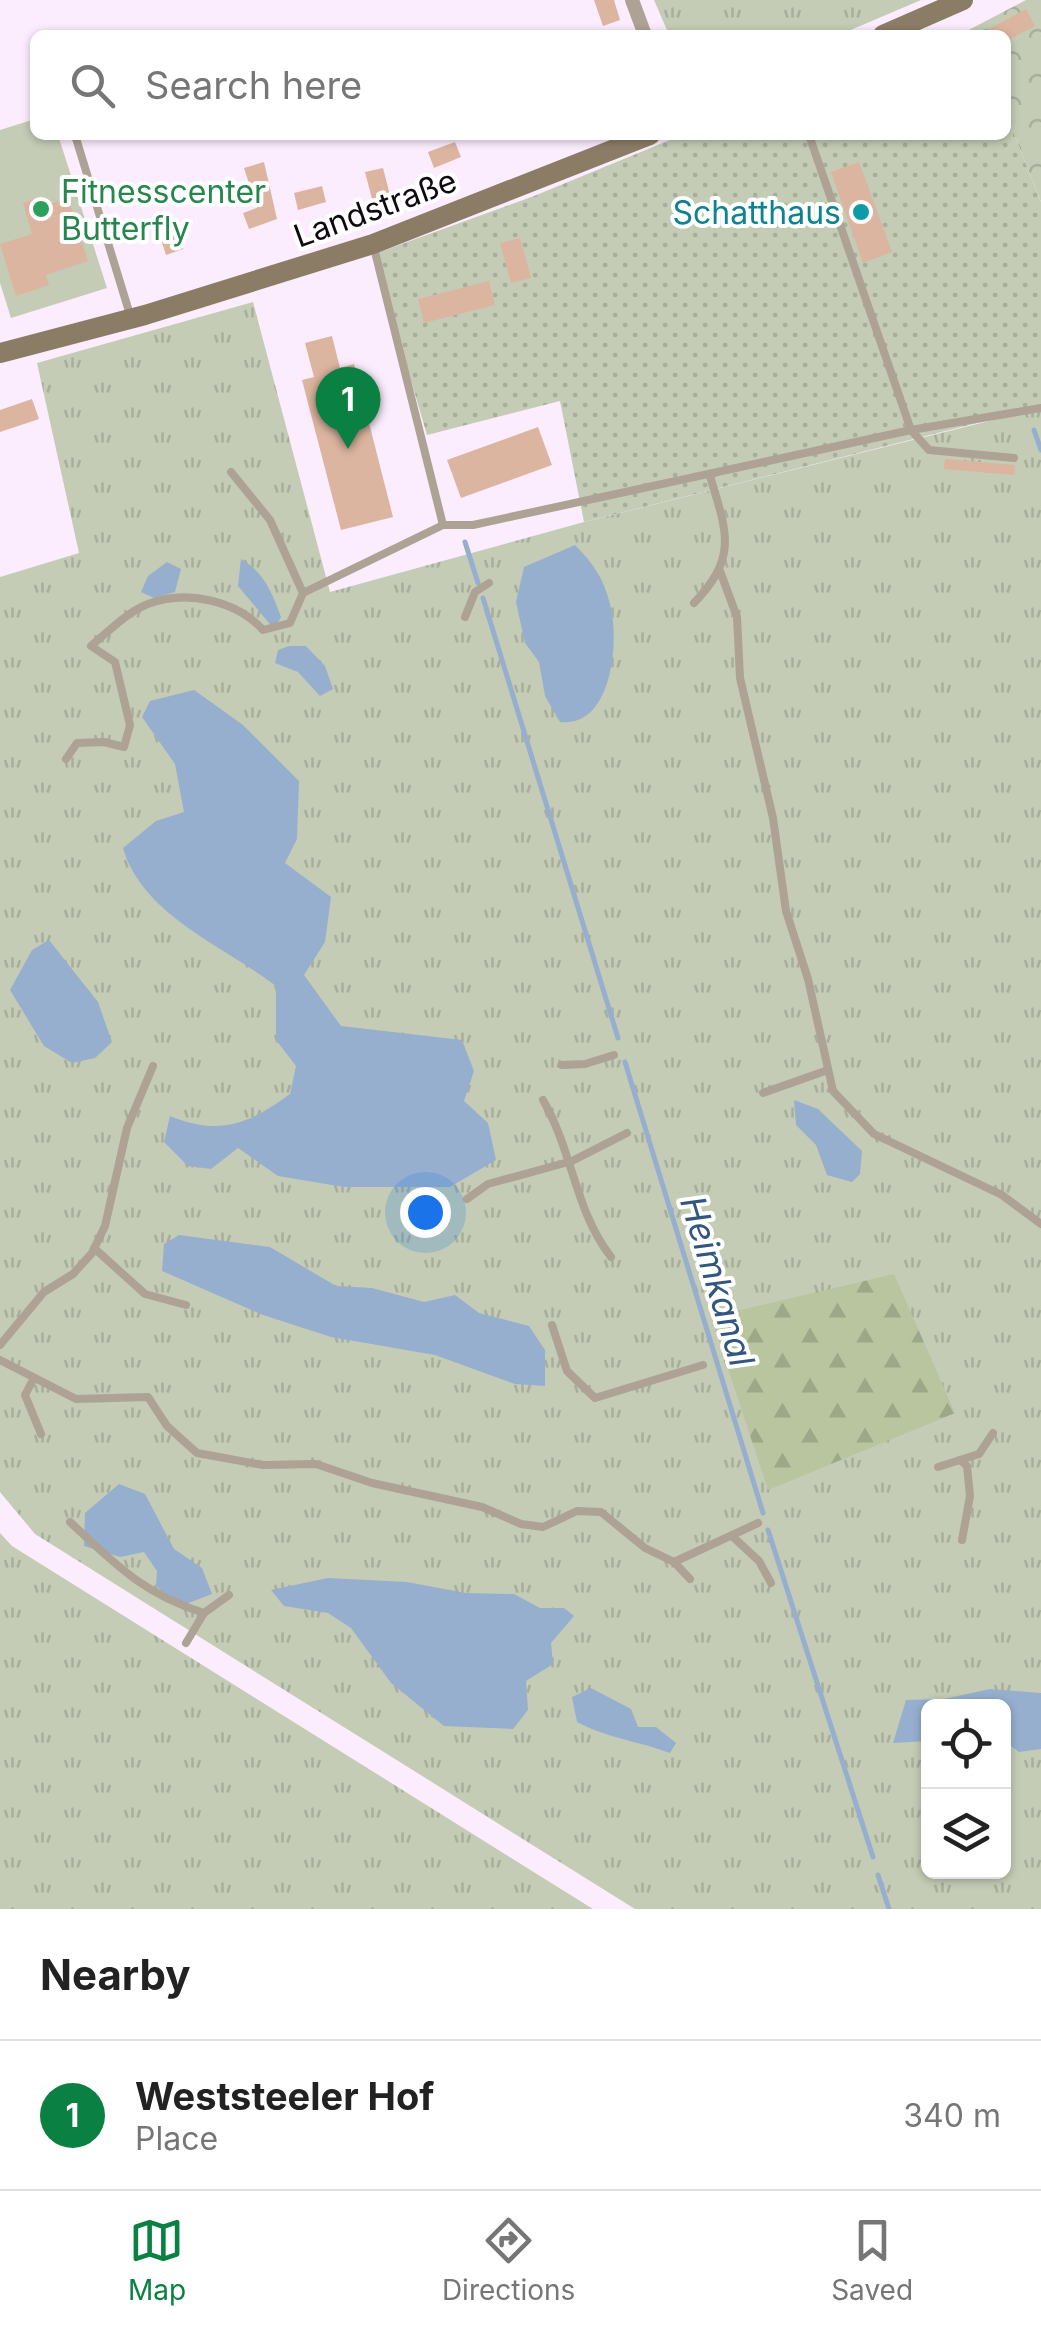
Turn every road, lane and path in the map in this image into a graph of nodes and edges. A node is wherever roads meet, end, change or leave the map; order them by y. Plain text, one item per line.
1 (632, 0) edge
2 (963, 0) edge
3 (643, 30) edge
4 (894, 30) edge
5 (77, 140) edge
6 (637, 140) edge
7 (811, 140) edge
8 (374, 244) junction
9 (131, 318) junction
10 (0, 353) edge
11 (1041, 408) edge
12 (911, 430) junction
13 (1014, 458) dead end
14 (232, 472) dead end
15 (710, 476) junction
16 (443, 525) junction
17 (720, 571) junction
18 (489, 583) dead end
19 (303, 593) junction
20 (694, 604) dead end
21 (465, 617) dead end
22 (66, 759) dead end
23 (614, 1055) dead end
24 (562, 1064) dead end
25 (153, 1066) dead end
26 (828, 1070) junction
27 (764, 1093) dead end
28 (544, 1100) dead end
29 (626, 1133) dead end
30 (571, 1162) junction
31 (467, 1199) dead end
32 (1041, 1224) edge
33 (94, 1248) junction
34 (611, 1256) dead end
35 (186, 1305) dead end
36 (552, 1325) dead end
37 (0, 1345) edge
38 (0, 1360) edge
39 (703, 1365) dead end
40 (34, 1378) junction
41 (993, 1433) dead end
42 (41, 1434) dead end
43 (960, 1460) junction
44 (938, 1466) dead end
45 (70, 1522) dead end
46 (758, 1523) dead end
47 (732, 1536) junction
48 (962, 1540) dead end
49 (674, 1562) junction
50 (690, 1579) dead end
51 (771, 1584) dead end
52 (229, 1595) dead end
53 (204, 1613) junction
54 (186, 1642) dead end

1 - 3 street
2 - 4 street
5 - 9 lane
6 - 8 street, Landstraße
7 - 12 lane
8 - 9 street, Landstraße
8 - 16 lane
9 - 10 street, Landstraße
11 - 12 lane
12 - 13 lane
12 - 15 lane
14 - 19 lane
15 - 16 lane
15 - 17 lane
16 - 19 lane
17 - 20 lane
17 - 26 lane
18 - 21 lane
19 - 22 lane
23 - 24 lane
25 - 33 lane
26 - 27 lane
26 - 32 lane
28 - 30 lane
29 - 30 lane
30 - 31 lane
30 - 34 lane
33 - 35 lane
33 - 37 lane
36 - 39 lane
38 - 40 lane
40 - 42 lane
40 - 49 lane
41 - 43 lane
43 - 44 lane
43 - 48 lane
45 - 53 lane
46 - 47 lane
47 - 49 lane
47 - 51 lane
49 - 50 lane
52 - 53 lane
53 - 54 lane

